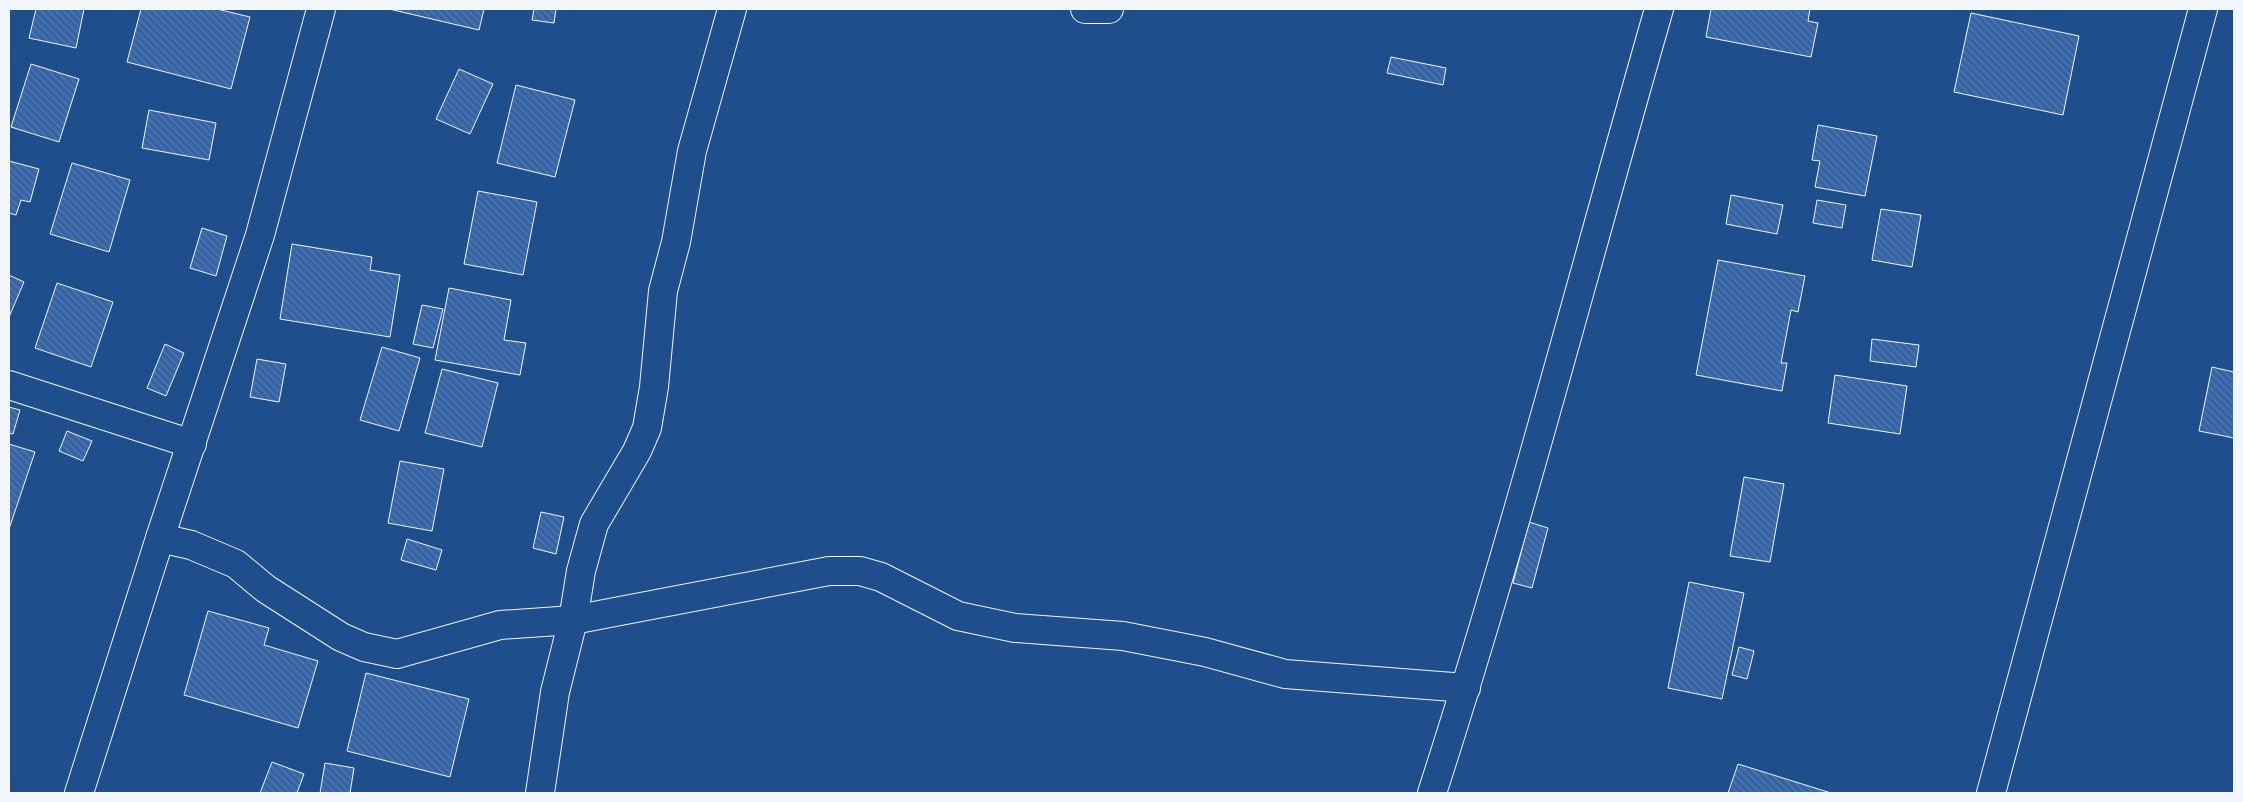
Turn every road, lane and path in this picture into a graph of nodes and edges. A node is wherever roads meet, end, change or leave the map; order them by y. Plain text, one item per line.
1 (320, 9) edge
2 (732, 9) edge
3 (1084, 9) edge
4 (1109, 9) edge
5 (1659, 9) edge
6 (2203, 9) edge
7 (9, 385) edge
8 (192, 444) junction
9 (160, 538) junction
10 (573, 620) junction
11 (1466, 688) junction
12 (79, 793) edge
13 (540, 793) edge
14 (1432, 793) edge
15 (1991, 793) edge

1 - 8 street
2 - 10 street
3 - 4 street
5 - 11 street
6 - 15 street
7 - 8 street
8 - 9 street
9 - 10 street
9 - 12 street
10 - 11 street
10 - 13 street
11 - 14 street

